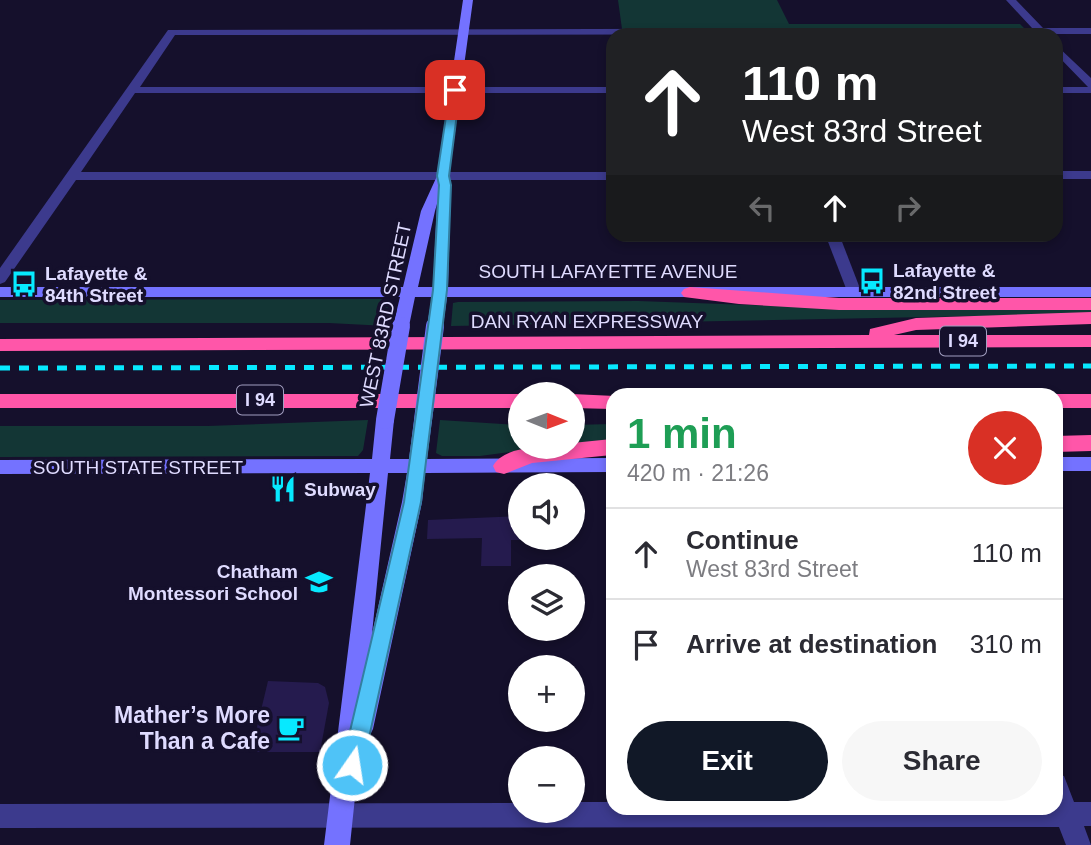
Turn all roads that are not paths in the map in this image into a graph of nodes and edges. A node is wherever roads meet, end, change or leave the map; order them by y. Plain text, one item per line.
1 (468, 0) edge
2 (1011, 0) edge
3 (1031, 21) junction
4 (1091, 21) edge
5 (789, 22) dead end
6 (1037, 28) edge
7 (1091, 31) edge
8 (464, 32) junction
9 (606, 32) edge
10 (1063, 32) edge
11 (1063, 55) edge
12 (1091, 84) edge
13 (132, 90) junction
14 (455, 90) junction
15 (606, 90) edge
16 (1063, 90) edge
17 (1091, 90) edge
18 (1063, 175) edge
19 (72, 176) junction
20 (443, 176) junction
21 (606, 176) edge
22 (1091, 176) edge
23 (835, 242) edge
24 (0, 279) edge
25 (440, 290) junction
26 (854, 290) junction
27 (409, 291) junction
28 (0, 292) edge
29 (1091, 292) edge
30 (690, 293) junction
31 (1091, 304) edge
32 (1091, 318) edge
33 (1091, 341) edge
34 (835, 342) junction
35 (0, 345) edge
36 (0, 401) edge
37 (508, 401) edge
38 (585, 401) edge
39 (606, 401) edge
40 (1063, 401) edge
41 (1091, 401) edge
42 (1063, 432) edge
43 (1091, 433) edge
44 (1091, 443) edge
45 (1063, 444) edge
46 (606, 448) edge
47 (1063, 464) edge
48 (1091, 464) edge
49 (606, 465) edge
50 (379, 466) junction
51 (417, 466) junction
52 (504, 466) junction
53 (0, 467) edge
54 (1063, 795) edge
55 (341, 815) junction
56 (1079, 815) edge
57 (0, 816) edge
58 (337, 845) edge
59 (1079, 845) edge

1 - 8 street, WEST 83RD STREET
2 - 3 street
3 - 4 street
3 - 5 street
3 - 6 street
7 - 10 street
8 - 9 street
8 - 13 street
8 - 14 street, WEST 83RD STREET
11 - 12 street
13 - 14 street
13 - 19 street
14 - 15 street
14 - 20 street, WEST 83RD STREET
16 - 17 street
18 - 22 street
19 - 20 street
19 - 24 street
20 - 21 street
20 - 25 street, WEST 83RD STREET
20 - 27 street, WEST 83RD STREET
23 - 26 street
25 - 27 street, SOUTH LAFAYETTE AVENUE
25 - 30 street, SOUTH LAFAYETTE AVENUE
25 - 51 street, WEST 83RD STREET, bridge
26 - 29 street, SOUTH LAFAYETTE AVENUE
26 - 30 street, SOUTH LAFAYETTE AVENUE
27 - 28 street, SOUTH LAFAYETTE AVENUE
27 - 50 street, WEST 83RD STREET, bridge
30 - 31 highway
32 - 34 highway
33 - 34 highway, DAN RYAN EXPRESSWAY / I 94
34 - 35 highway, DAN RYAN EXPRESSWAY / I 94
36 - 37 highway, I 94
38 - 39 highway
40 - 41 highway
42 - 43 highway
44 - 45 highway
46 - 52 highway
47 - 48 street
49 - 52 street, SOUTH STATE STREET
50 - 51 street, SOUTH STATE STREET
50 - 53 street, SOUTH STATE STREET
50 - 55 street, WEST 83RD STREET
51 - 52 street, SOUTH STATE STREET
51 - 55 street, WEST 83RD STREET
54 - 56 street
55 - 56 street
55 - 57 street
55 - 58 street
56 - 59 street

